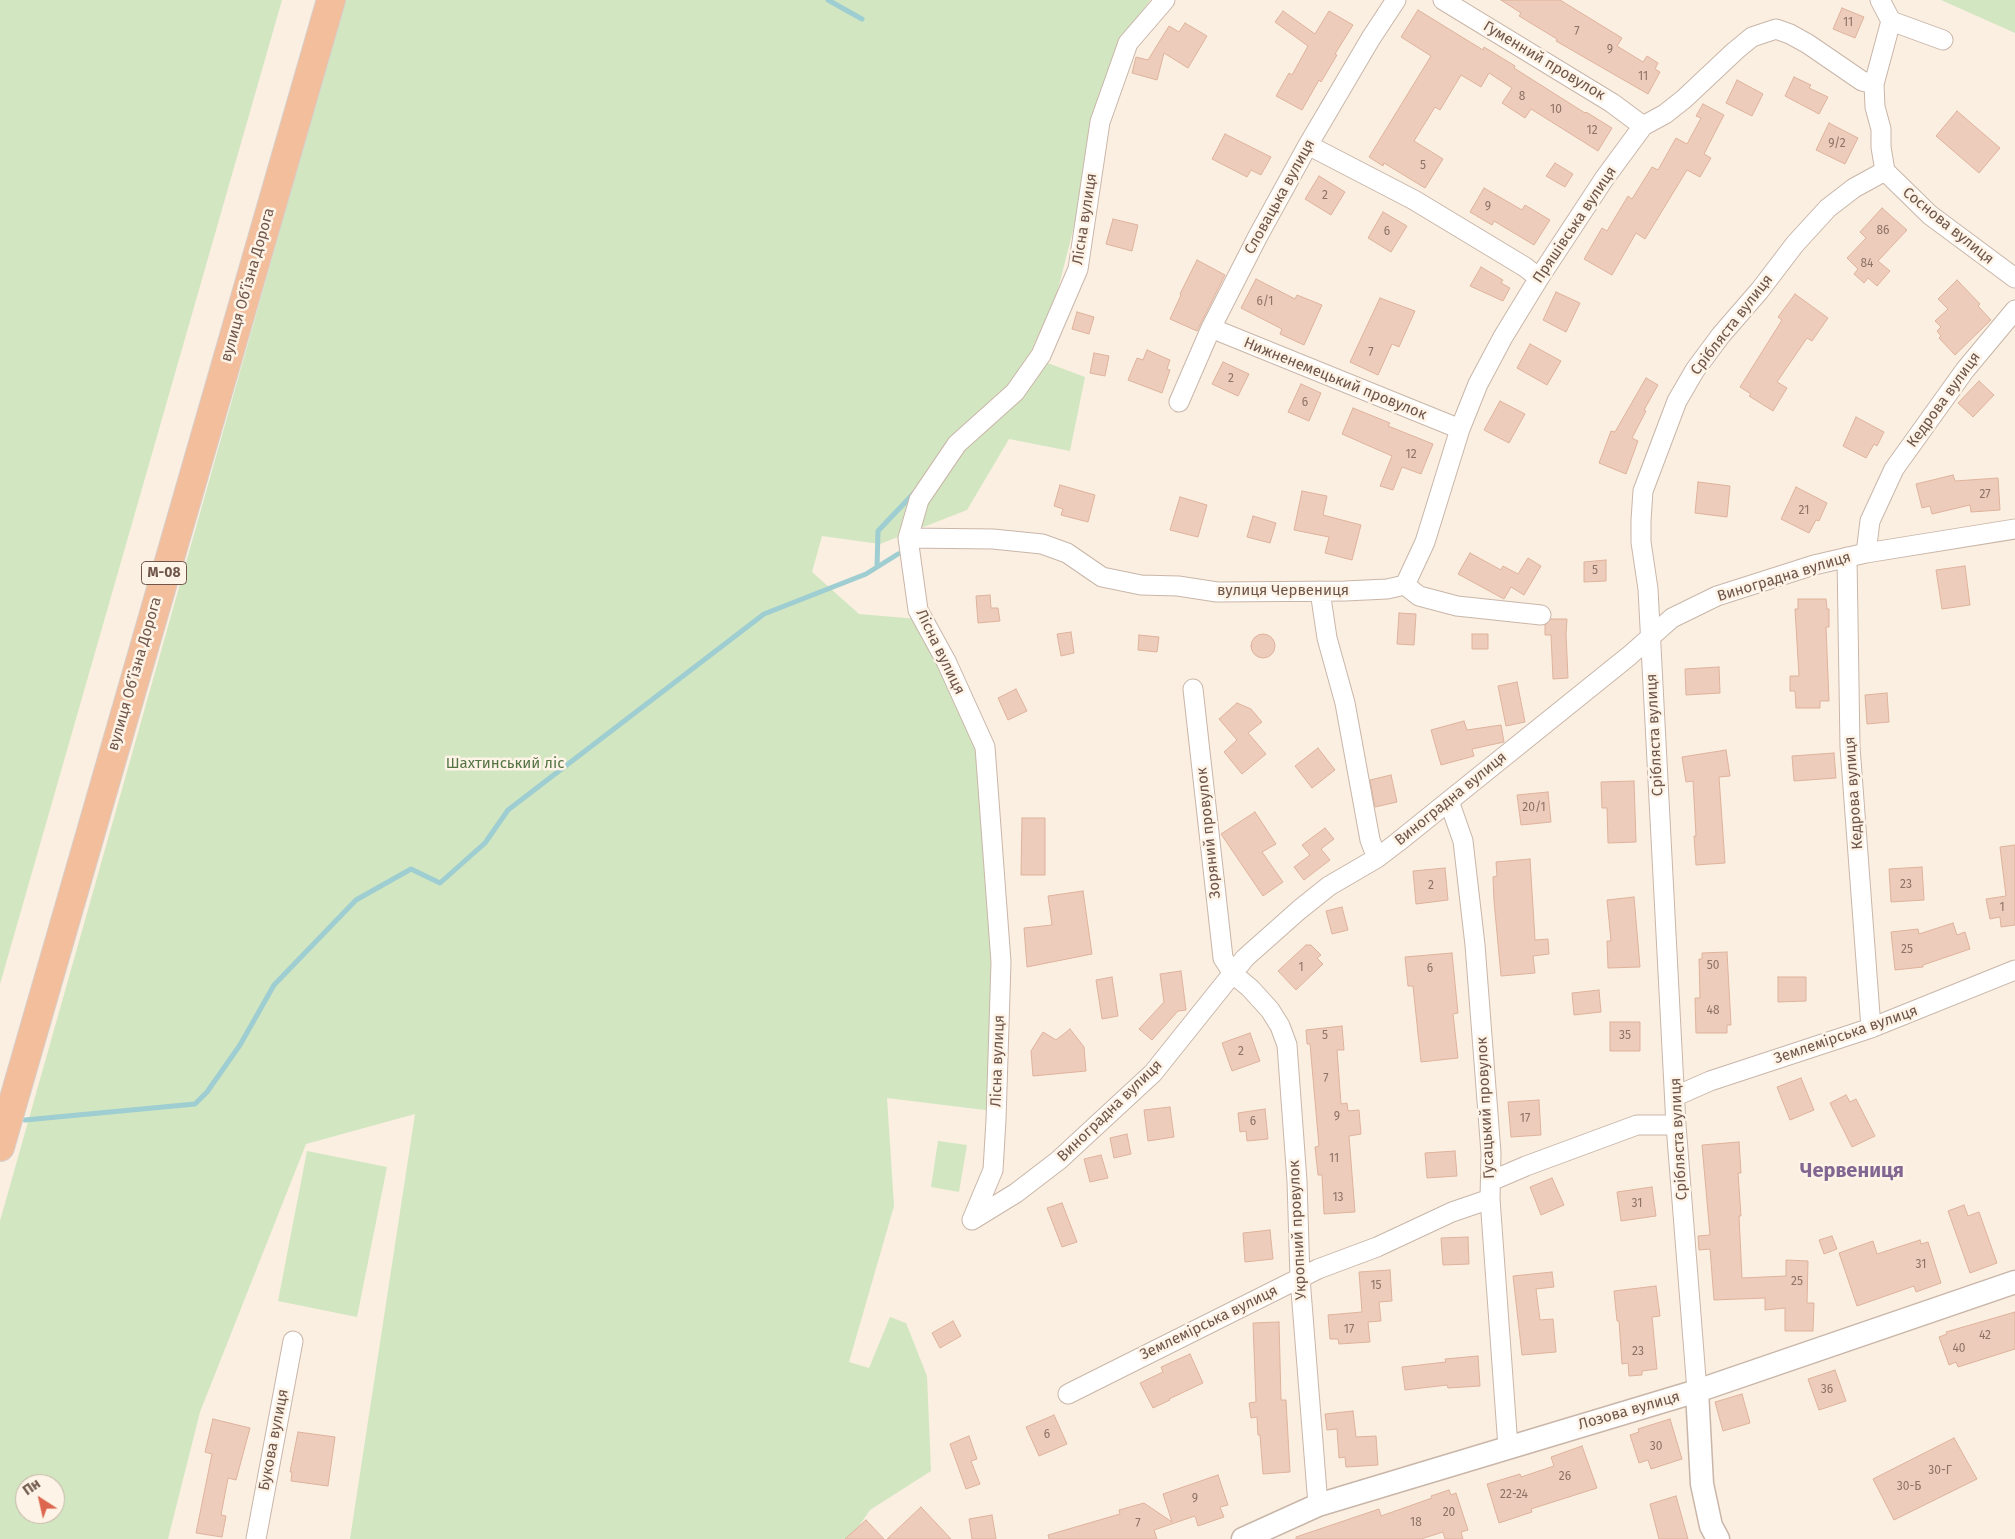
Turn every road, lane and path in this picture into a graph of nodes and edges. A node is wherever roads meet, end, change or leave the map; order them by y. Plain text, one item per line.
1 (331, 0) edge
2 (1165, 0) edge
3 (1396, 0) edge
4 (1443, 0) edge
5 (1880, 0) edge
6 (1891, 21) junction
7 (1943, 40) dead end
8 (1874, 84) junction
9 (1643, 126) junction
10 (1308, 145) junction
11 (1885, 170) junction
12 (1539, 278) junction
13 (2015, 278) edge
14 (2015, 310) edge
15 (1211, 328) junction
16 (1179, 402) dead end
17 (1460, 429) junction
18 (2015, 528) edge
19 (908, 538) junction
20 (1866, 553) junction
21 (1847, 557) junction
22 (1405, 585) junction
23 (1320, 591) junction
24 (1541, 616) dead end
25 (1650, 636) junction
26 (1193, 689) dead end
27 (1449, 801) junction
28 (1377, 858) junction
29 (2015, 970) edge
30 (1233, 974) junction
31 (1871, 1028) junction
32 (1676, 1096) junction
33 (1676, 1124) junction
34 (0, 1147) edge
35 (1491, 1190) junction
36 (972, 1220) joint
37 (1300, 1278) junction
38 (2015, 1282) edge
39 (292, 1341) dead end
40 (1697, 1392) junction
41 (1068, 1394) dead end
42 (1508, 1447) junction
43 (1318, 1505) junction
44 (256, 1539) edge
45 (1243, 1539) edge
46 (1718, 1539) edge

1 - 34 highway, вулиця Обʼїзна Дорога / М-08
2 - 19 street, Лісна вулиця
3 - 10 street, Словацька вулиця
4 - 9 street, Гуменний провулок
5 - 6 street
6 - 7 street
6 - 8 street
8 - 9 street, Пряшівська вулиця
8 - 11 street
9 - 12 street, Пряшівська вулиця
10 - 12 street
10 - 15 street, Словацька вулиця
11 - 13 street, Соснова вулиця
11 - 25 street, Срібляста вулиця
12 - 17 street, Пряшівська вулиця
14 - 20 street, Кедрова вулиця
15 - 16 street, Словацька вулиця
15 - 17 street, Нижненемецький провулок
17 - 22 street, Пряшівська вулиця
18 - 20 street, Виноградна вулиця
19 - 23 street, вулиця Червениця
19 - 36 street, Лісна вулиця
20 - 21 street, Виноградна вулиця
21 - 25 street, Виноградна вулиця
21 - 31 street, Кедрова вулиця
22 - 23 street, вулиця Червениця
22 - 24 street
23 - 28 street
25 - 27 street, Виноградна вулиця
25 - 32 street, Срібляста вулиця
26 - 30 street, Зоряний провулок
27 - 28 street, Виноградна вулиця
27 - 35 street, Гусацький провулок
28 - 30 street, Виноградна вулиця
29 - 31 street, Землемірська вулиця
30 - 36 street, Виноградна вулиця
30 - 37 street, Укропний провулок
31 - 32 street, Землемірська вулиця
32 - 33 street, Срібляста вулиця
33 - 35 street, Землемірська вулиця
33 - 40 street, Срібляста вулиця
35 - 37 street, Землемірська вулиця
35 - 42 street, Гусацький провулок
37 - 41 street, Землемірська вулиця
37 - 43 street, Укропний провулок
38 - 40 street, Лозова вулиця
39 - 44 street, Букова вулиця
40 - 42 street, Лозова вулиця
40 - 46 street, Срібляста вулиця
42 - 43 street, Лозова вулиця
43 - 45 street, Лозова вулиця

